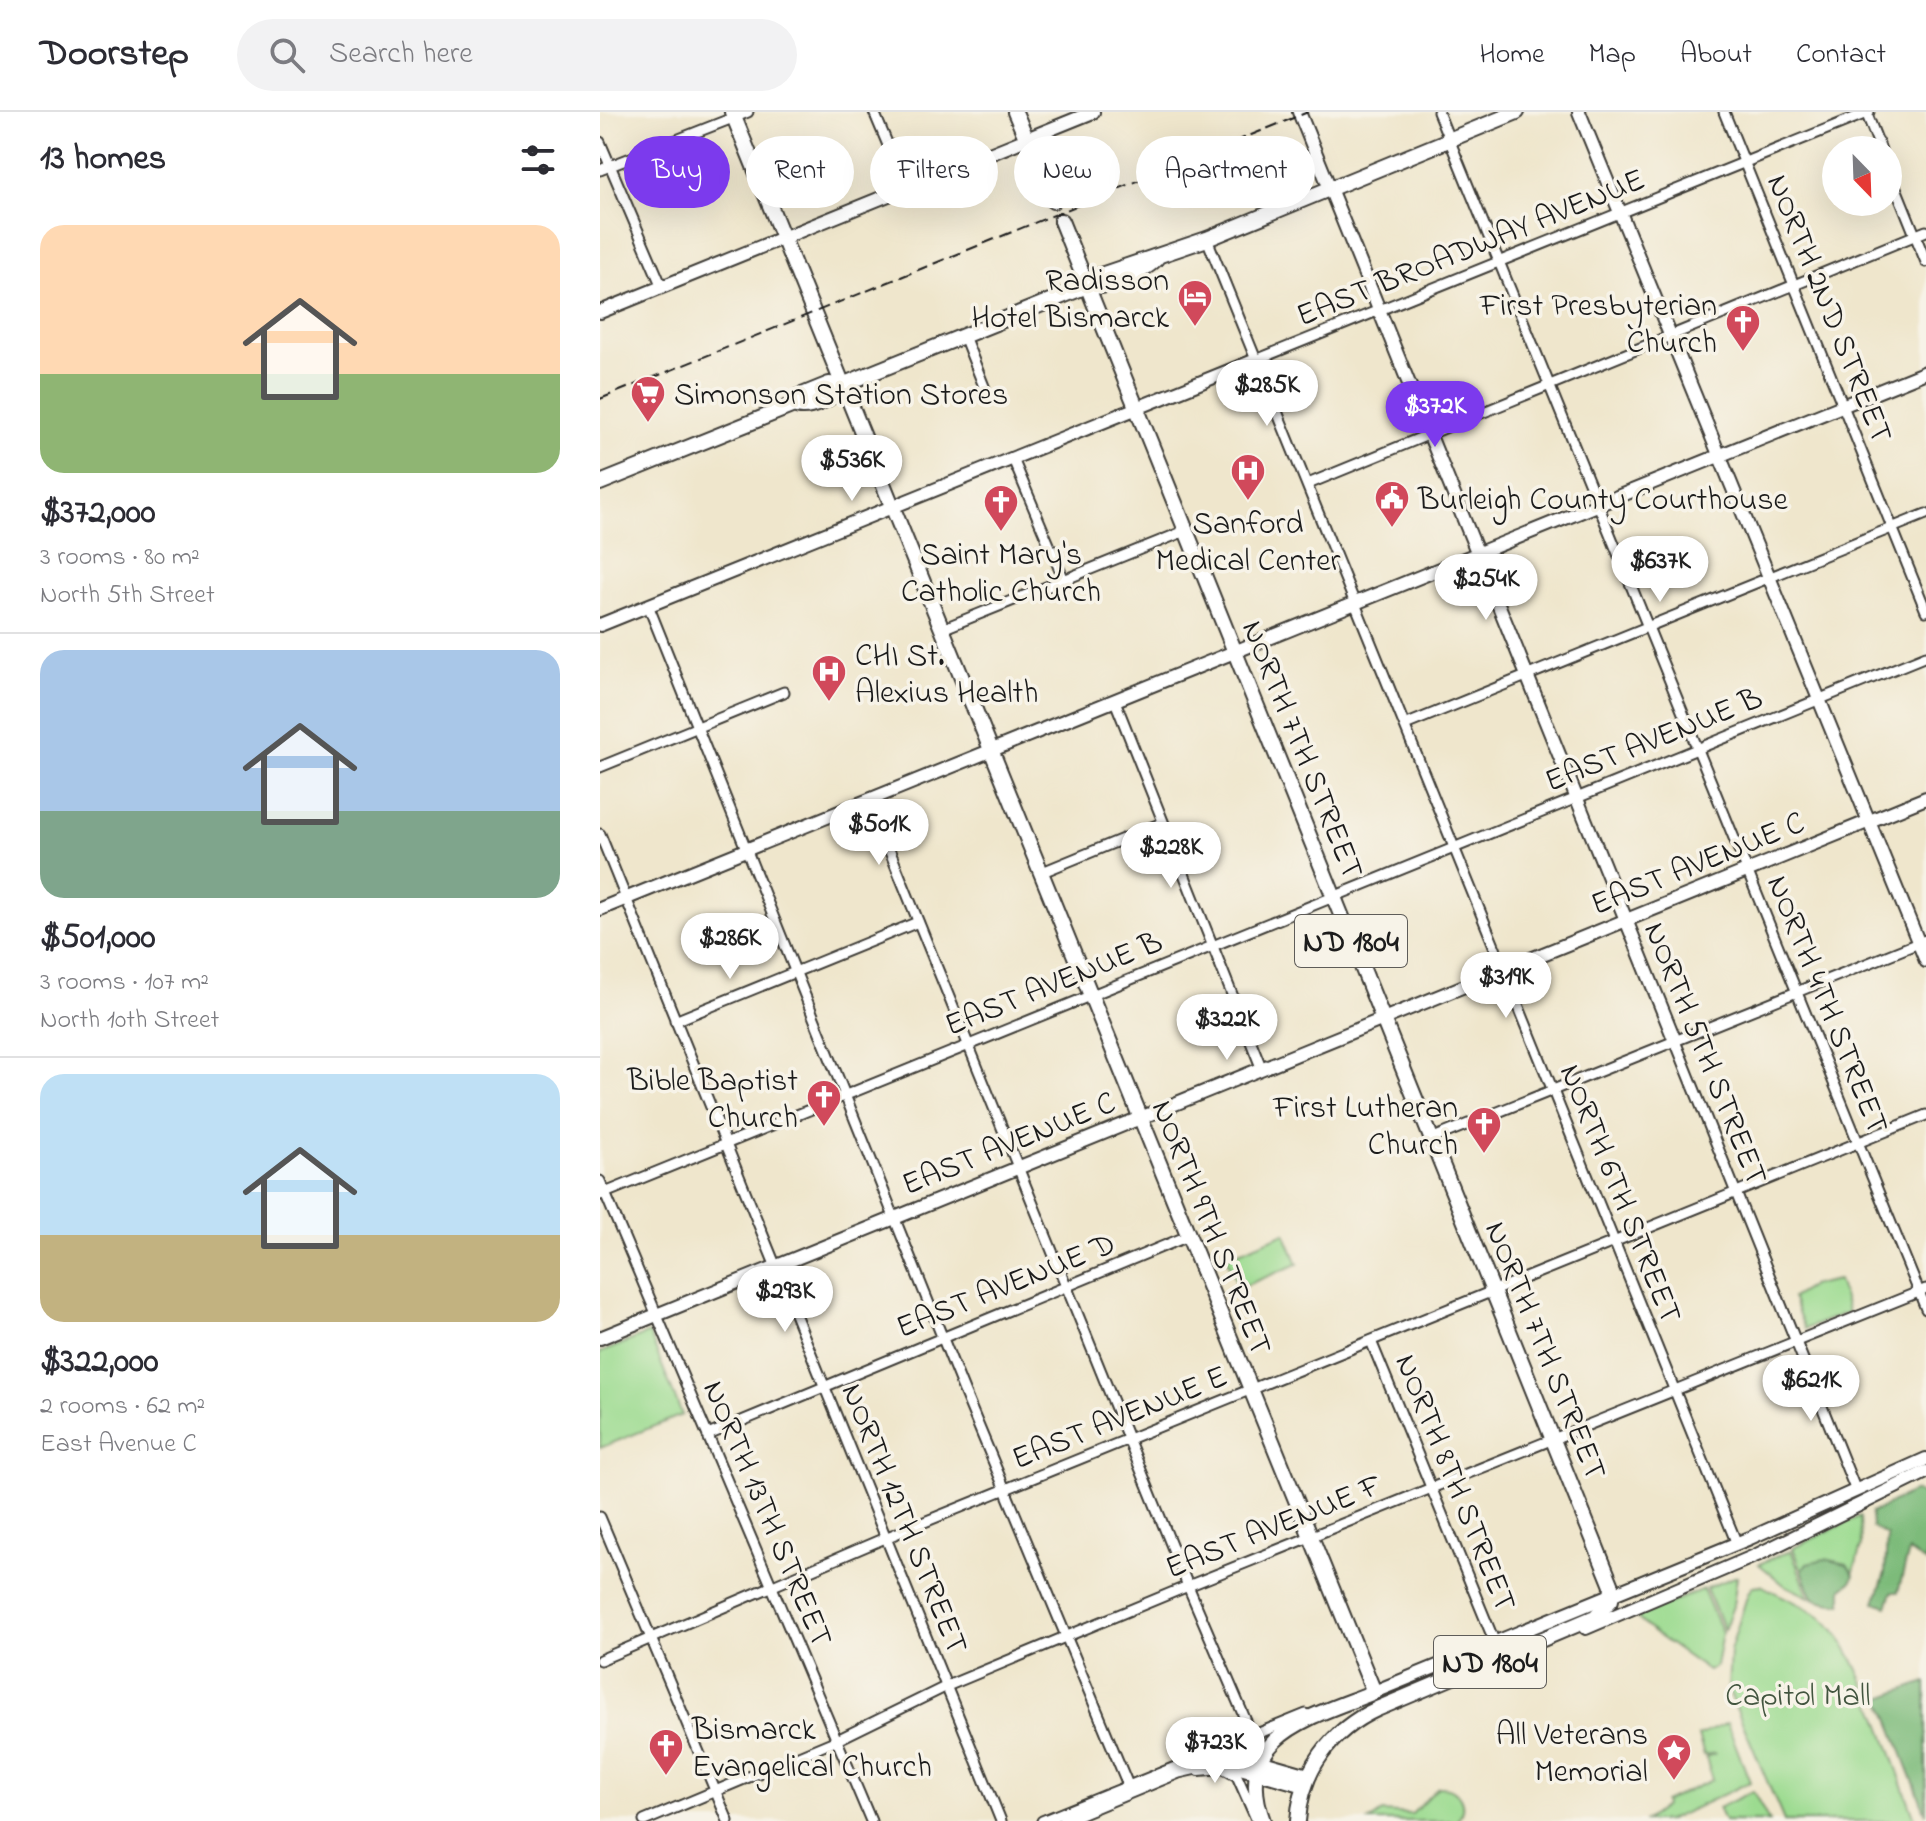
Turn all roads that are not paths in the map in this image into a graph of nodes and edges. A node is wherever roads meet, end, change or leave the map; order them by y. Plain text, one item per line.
1 (874, 112) edge
2 (1015, 112) edge
3 (1093, 112) edge
4 (1299, 112) edge
5 (1438, 112) edge
6 (1517, 112) edge
7 (1579, 112) edge
8 (1724, 112) edge
9 (1867, 112) edge
10 (738, 114) edge
11 (884, 136) edge
12 (1026, 136) edge
13 (1034, 136) edge
14 (1876, 136) edge
15 (1450, 140) junction
16 (600, 142) edge
17 (1744, 163) junction
18 (605, 168) edge
19 (1330, 189) junction
20 (870, 202) edge
21 (1902, 203) edge
22 (1621, 213) junction
23 (1061, 221) dead end
24 (1926, 231) edge
25 (1915, 235) junction
26 (783, 237) junction
27 (1207, 239) junction
28 (1498, 261) junction
29 (1926, 262) edge
30 (1794, 284) junction
31 (1087, 286) junction
32 (662, 287) junction
33 (1379, 310) junction
34 (600, 312) edge
35 (1672, 334) junction
36 (964, 336) junction
37 (1256, 360) junction
38 (1926, 372) edge
39 (1551, 384) junction
40 (842, 385) junction
41 (987, 394) dead end
42 (1843, 406) junction
43 (1136, 409) junction
44 (1429, 433) junction
45 (1721, 455) junction
46 (1013, 459) junction
47 (600, 483) edge
48 (1308, 484) junction
49 (1600, 504) junction
50 (892, 507) junction
51 (1926, 514) edge
52 (1892, 528) junction
53 (1185, 531) junction
54 (1477, 554) junction
55 (1770, 577) junction
56 (1064, 580) junction
57 (1356, 603) junction
58 (648, 605) junction
59 (1926, 611) edge
60 (600, 625) edge
61 (1649, 627) junction
62 (942, 629) junction
63 (1234, 652) junction
64 (1926, 656) edge
65 (1527, 676) junction
66 (784, 692) dead end
67 (1820, 698) junction
68 (1115, 701) junction
69 (1405, 725) junction
70 (698, 727) junction
71 (1697, 748) junction
72 (991, 750) junction
73 (600, 767) edge
74 (1576, 797) junction
75 (1926, 798) edge
76 (869, 800) junction
77 (1869, 821) junction
78 (1162, 823) junction
79 (600, 834) edge
80 (1453, 847) junction
81 (748, 849) junction
82 (1747, 870) junction
83 (1040, 873) junction
84 (1333, 896) junction
85 (626, 899) junction
86 (600, 909) edge
87 (1625, 919) junction
88 (918, 922) junction
89 (1922, 941) edge
90 (1211, 945) junction
91 (1926, 961) edge
92 (1504, 969) junction
93 (797, 971) junction
94 (1796, 992) junction
95 (1090, 994) junction
96 (1382, 1018) junction
97 (675, 1021) junction
98 (1675, 1041) junction
99 (968, 1044) junction
100 (1261, 1067) junction
101 (1553, 1091) junction
102 (846, 1093) junction
103 (1926, 1115) edge
104 (1139, 1117) junction
105 (1431, 1139) junction
106 (724, 1143) junction
107 (1857, 1143) junction
108 (1017, 1166) junction
109 (600, 1181) edge
110 (1736, 1192) junction
111 (603, 1194) edge
112 (896, 1215) junction
113 (1188, 1236) junction
114 (1614, 1242) junction
115 (774, 1265) junction
116 (1066, 1288) junction
117 (1923, 1290) edge
118 (1494, 1291) junction
119 (1926, 1309) edge
120 (657, 1314) junction
121 (945, 1337) junction
122 (600, 1338) edge
123 (1371, 1341) junction
124 (1796, 1342) junction
125 (824, 1386) junction
126 (1249, 1390) junction
127 (1675, 1391) junction
128 (708, 1435) junction
129 (1129, 1439) junction
130 (1553, 1440) junction
131 (1926, 1459) edge
132 (1926, 1472) edge
133 (1433, 1489) junction
134 (1007, 1490) junction
135 (1856, 1491) junction
136 (600, 1517) edge
137 (885, 1538) junction
138 (1311, 1538) junction
139 (1737, 1544) junction
140 (1188, 1586) junction
141 (772, 1587) junction
142 (1612, 1595) junction
143 (1564, 1633) junction
144 (1067, 1637) junction
145 (651, 1638) junction
146 (1495, 1643) junction
147 (600, 1660) edge
148 (947, 1686) junction
149 (1374, 1692) junction
150 (1416, 1692) junction
151 (1352, 1701) junction
152 (1252, 1735) junction
153 (837, 1740) junction
154 (1196, 1762) junction
155 (1259, 1766) junction
156 (1307, 1780) junction
157 (1128, 1785) junction
158 (715, 1791) junction
159 (644, 1821) edge
160 (728, 1821) edge
161 (871, 1821) edge
162 (1001, 1821) edge
163 (1042, 1821) edge
164 (1063, 1821) edge
165 (1257, 1821) edge
166 (1263, 1821) edge
167 (1298, 1821) edge

1 - 11 street
2 - 12 main road
3 - 13 street
4 - 19 street, NORTH 5TH STREET
5 - 15 street, NORTH 4TH STREET
6 - 15 main road
7 - 22 street
8 - 17 street, NORTH 2ND STREET
9 - 14 street
9 - 17 street, EAST BROADWAY AVENUE
10 - 18 street
10 - 26 main road, NORTH 9TH STREET
15 - 19 main road
15 - 28 street, NORTH 4TH STREET
16 - 18 street
17 - 22 street, EAST BROADWAY AVENUE
17 - 30 street, NORTH 2ND STREET
18 - 32 street
19 - 27 main road
19 - 33 street, NORTH 5TH STREET
20 - 26 street
21 - 25 street
22 - 28 street, EAST BROADWAY AVENUE
22 - 35 street
23 - 31 main road, NORTH 7TH STREET / ND 1804
24 - 25 street
25 - 29 street
25 - 30 street
26 - 32 street
26 - 40 main road, NORTH 9TH STREET
27 - 31 main road
27 - 37 street, NORTH 6TH STREET
28 - 33 street, EAST BROADWAY AVENUE
28 - 39 street, NORTH 4TH STREET
30 - 35 street
30 - 42 street, NORTH 2ND STREET
31 - 36 main road
31 - 43 main road, NORTH 7TH STREET / ND 1804
32 - 34 street
33 - 37 street, EAST BROADWAY AVENUE
33 - 44 street, NORTH 5TH STREET
35 - 39 street
35 - 45 street
36 - 40 main road
36 - 41 street
37 - 43 street, EAST BROADWAY AVENUE
37 - 48 street, NORTH 6TH STREET
38 - 42 street
39 - 44 street
39 - 49 street, NORTH 4TH STREET
40 - 47 main road
40 - 50 main road, NORTH 9TH STREET
42 - 45 street
42 - 52 street, NORTH 2ND STREET
43 - 46 street, EAST BROADWAY AVENUE
43 - 53 main road, NORTH 7TH STREET / ND 1804
44 - 48 street
44 - 54 street, NORTH 5TH STREET
45 - 49 street
45 - 55 street
46 - 50 street, EAST BROADWAY AVENUE
46 - 56 street
48 - 57 street, NORTH 6TH STREET
49 - 54 street
49 - 61 street, NORTH 4TH STREET
50 - 58 street, EAST BROADWAY AVENUE
50 - 62 main road, NORTH 9TH STREET
51 - 52 street
52 - 55 street
52 - 59 street, NORTH 2ND STREET
53 - 56 street
53 - 63 main road, NORTH 7TH STREET / ND 1804
54 - 57 street
54 - 65 street, NORTH 5TH STREET
55 - 61 street
55 - 67 street
56 - 62 street
57 - 63 street
57 - 69 street, NORTH 6TH STREET
58 - 60 street, EAST BROADWAY AVENUE
58 - 70 street
61 - 65 street
61 - 71 street, NORTH 4TH STREET
62 - 72 main road, NORTH 9TH STREET
63 - 68 street
63 - 84 main road, NORTH 7TH STREET / ND 1804
64 - 67 street, EAST AVENUE B
65 - 69 street
65 - 74 street, NORTH 5TH STREET
66 - 70 street
67 - 71 street, EAST AVENUE B
67 - 77 street
68 - 72 street
68 - 78 street
69 - 80 street, NORTH 6TH STREET
70 - 73 street
70 - 81 street
71 - 74 street, EAST AVENUE B
71 - 82 street, NORTH 4TH STREET
72 - 76 street
72 - 83 main road, NORTH 9TH STREET
74 - 80 street, EAST AVENUE B
74 - 87 street, NORTH 5TH STREET
75 - 77 street, EAST AVENUE C
76 - 81 street
76 - 88 street
77 - 82 street, EAST AVENUE C
77 - 89 street
78 - 83 street
78 - 90 street
79 - 85 street, NORTH 12TH STREET
80 - 84 street, EAST AVENUE B
80 - 92 street, NORTH 6TH STREET
81 - 85 street
81 - 93 street
82 - 87 street, EAST AVENUE C
82 - 94 street, NORTH 4TH STREET
83 - 95 main road, NORTH 9TH STREET
84 - 90 street, EAST AVENUE B
84 - 96 main road, NORTH 7TH STREET / ND 1804
85 - 86 street
85 - 97 street, NORTH 12TH STREET
87 - 92 street, EAST AVENUE C
87 - 98 street, NORTH 5TH STREET
88 - 93 street
88 - 99 street
89 - 91 street
89 - 94 street
90 - 95 street, EAST AVENUE B
90 - 100 street
92 - 96 street, EAST AVENUE C
92 - 101 street, NORTH 6TH STREET
93 - 97 street
93 - 102 street
94 - 98 street
94 - 107 street, NORTH 4TH STREET
95 - 99 street, EAST AVENUE B
95 - 104 main road, NORTH 9TH STREET
96 - 100 street, EAST AVENUE C
96 - 105 main road, NORTH 7TH STREET / ND 1804
97 - 106 street, NORTH 12TH STREET
98 - 101 street
98 - 110 street, NORTH 5TH STREET
99 - 102 street, EAST AVENUE B
99 - 108 street
100 - 104 street, EAST AVENUE C
101 - 105 street
101 - 114 street, NORTH 6TH STREET
102 - 106 street, EAST AVENUE B
102 - 112 street
103 - 107 street, EAST AVENUE E
104 - 108 street, EAST AVENUE C
104 - 113 main road, NORTH 9TH STREET
105 - 118 main road, NORTH 7TH STREET / ND 1804
106 - 111 street, EAST AVENUE B
106 - 115 street, NORTH 12TH STREET
107 - 110 street, EAST AVENUE E
107 - 117 street, NORTH 4TH STREET
108 - 112 street, EAST AVENUE C
108 - 116 street
109 - 111 street, NORTH 13TH STREET
110 - 114 street, EAST AVENUE E
110 - 124 street, NORTH 5TH STREET
111 - 120 street, NORTH 13TH STREET
112 - 115 street, EAST AVENUE C
112 - 121 street
113 - 116 street, EAST AVENUE D
113 - 126 main road, NORTH 9TH STREET
114 - 118 street, EAST AVENUE E
114 - 127 street, NORTH 6TH STREET
115 - 120 street, EAST AVENUE C
115 - 125 street, NORTH 12TH STREET
116 - 121 street, EAST AVENUE D
116 - 129 street
117 - 119 street, NORTH 4TH STREET
117 - 124 street, EAST AVENUE F
118 - 123 street, EAST AVENUE E
118 - 130 main road, NORTH 7TH STREET / ND 1804
120 - 122 street, EAST AVENUE C
120 - 128 street, NORTH 13TH STREET
121 - 125 street, EAST AVENUE D
121 - 134 street
123 - 126 street, EAST AVENUE E
123 - 133 street, NORTH 8TH STREET
124 - 127 street, EAST AVENUE F
124 - 135 street, NORTH 5TH STREET
125 - 128 street, EAST AVENUE D
125 - 137 street, NORTH 12TH STREET
126 - 129 street, EAST AVENUE E
126 - 138 main road, NORTH 9TH STREET
127 - 130 street, EAST AVENUE F
127 - 139 street, NORTH 6TH STREET
128 - 141 street, NORTH 13TH STREET
129 - 134 street, EAST AVENUE E
129 - 140 street
130 - 133 street, EAST AVENUE F
130 - 142 main road, NORTH 7TH STREET / ND 1804
131 - 135 street
132 - 143 street
133 - 138 street, EAST AVENUE F
133 - 146 street, NORTH 8TH STREET
134 - 137 street, EAST AVENUE E
134 - 144 street
135 - 139 street
136 - 145 street
137 - 141 street, EAST AVENUE E
137 - 148 street, NORTH 12TH STREET
138 - 140 street, EAST AVENUE F
138 - 149 main road, NORTH 9TH STREET
139 - 142 street
140 - 144 street, EAST AVENUE F
140 - 152 street
141 - 145 street, EAST AVENUE E
141 - 153 street, NORTH 13TH STREET
142 - 143 main road, ND 1804
142 - 146 street, ND 1804
143 - 150 main road, ND 1804
144 - 148 street, EAST AVENUE F
144 - 157 street
145 - 147 street, EAST AVENUE E
145 - 158 street
146 - 149 street, ND 1804
148 - 153 street, EAST AVENUE F
148 - 162 street, NORTH 12TH STREET
149 - 150 main road
149 - 151 main road, ND 1804
150 - 156 main road, ND 1804
151 - 152 street
151 - 155 main road, ND 1804
152 - 154 street
153 - 158 street, EAST AVENUE F
153 - 161 street, NORTH 13TH STREET
154 - 155 main road
154 - 157 street
154 - 164 street
154 - 165 street
155 - 156 main road
155 - 166 main road
156 - 167 main road, ND 1804
157 - 163 street
158 - 159 street, EAST AVENUE F
158 - 160 street

